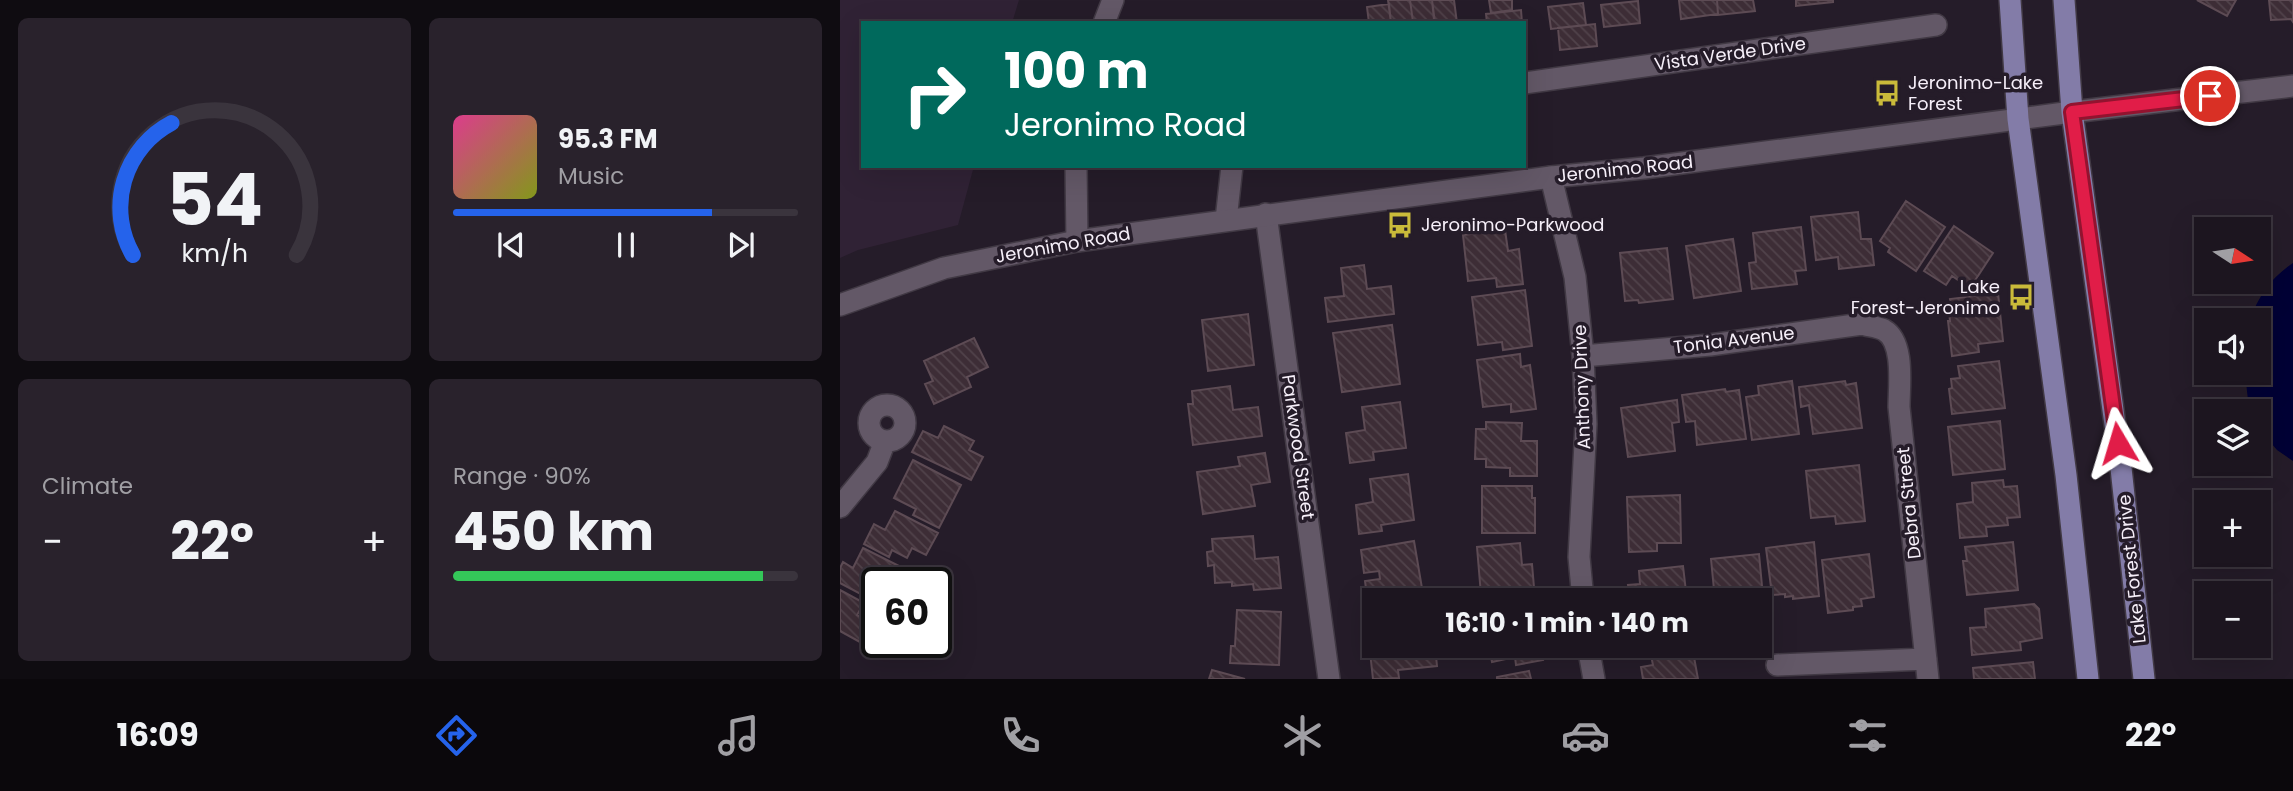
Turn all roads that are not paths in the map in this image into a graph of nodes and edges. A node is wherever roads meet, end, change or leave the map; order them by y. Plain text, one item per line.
1 (1113, 0) edge
2 (2010, 0) edge
3 (2064, 0) edge
4 (1105, 21) edge
5 (1936, 25) dead end
6 (1526, 83) edge
7 (2293, 86) edge
8 (2072, 112) junction
9 (2018, 119) junction
10 (1076, 168) edge
11 (1232, 168) edge
12 (1551, 177) junction
13 (1266, 214) junction
14 (1226, 219) junction
15 (1077, 241) junction
16 (840, 305) edge
17 (1885, 330) joint
18 (1583, 356) junction
19 (885, 441) dead end
20 (840, 507) edge
21 (1582, 588) edge
22 (1590, 658) edge
23 (1777, 666) dead end
24 (1927, 669) edge
25 (1329, 679) edge
26 (1594, 679) edge
27 (2088, 679) edge
28 (2144, 679) edge

1 - 4 street
2 - 9 main road
3 - 8 main road, Lake Forest Drive
5 - 6 street, Vista Verde Drive
7 - 8 street, Jeronimo Road
8 - 9 street, Jeronimo Road
8 - 28 main road, Lake Forest Drive
9 - 12 street, Jeronimo Road
9 - 27 main road
10 - 15 street
11 - 14 street
12 - 13 street, Jeronimo Road
12 - 18 street, Anthony Drive
13 - 14 street, Jeronimo Road
13 - 25 street, Parkwood Street
14 - 15 street, Jeronimo Road
15 - 16 street, Jeronimo Road
17 - 18 street, Tonia Avenue
17 - 24 street, Debra Street
18 - 21 street, Anthony Drive
19 - 20 street
22 - 26 street
23 - 24 street

